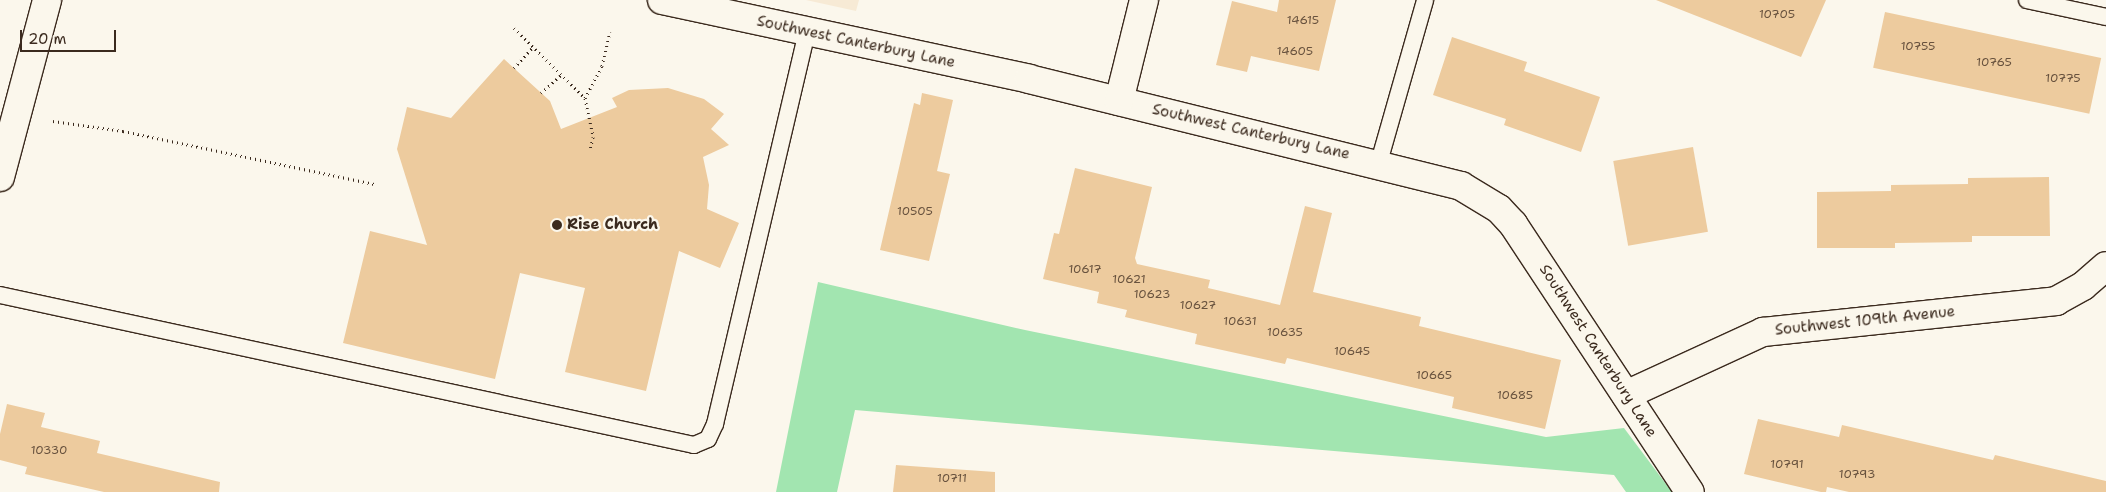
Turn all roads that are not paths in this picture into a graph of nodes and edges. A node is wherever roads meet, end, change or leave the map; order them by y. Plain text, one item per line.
1 (47, 0) edge
2 (662, 0) edge
3 (1144, 0) edge
4 (1425, 0) edge
5 (2027, 0) edge
6 (2106, 17) edge
7 (806, 31) junction
8 (1119, 101) junction
9 (10, 106) edge
10 (1379, 162) junction
11 (0, 177) edge
12 (2106, 267) edge
13 (0, 295) edge
14 (1626, 395) junction
15 (1690, 492) edge

1 - 9 street
2 - 7 street, Southwest Canterbury Lane
3 - 8 street
4 - 10 lane
5 - 6 lane
7 - 8 street, Southwest Canterbury Lane
7 - 13 lane
8 - 10 street, Southwest Canterbury Lane
9 - 11 street
10 - 14 street, Southwest Canterbury Lane
12 - 14 street, Southwest 109th Avenue
14 - 15 street, Southwest Canterbury Lane

